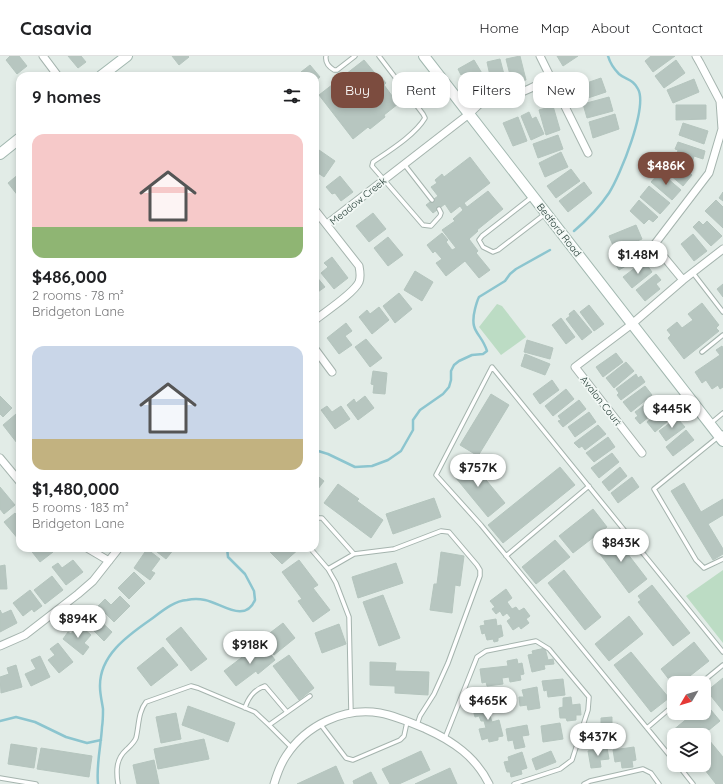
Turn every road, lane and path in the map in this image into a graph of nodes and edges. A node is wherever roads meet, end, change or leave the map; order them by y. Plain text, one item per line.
1 (43, 56) edge
2 (127, 56) edge
3 (326, 56) edge
4 (355, 56) edge
5 (379, 56) edge
6 (424, 56) edge
7 (540, 56) edge
8 (696, 56) edge
9 (55, 72) edge
10 (106, 72) edge
11 (548, 72) edge
12 (533, 86) edge
13 (721, 101) edge
14 (566, 108) edge
15 (469, 114) junction
16 (16, 141) edge
17 (588, 153) dead end
18 (0, 154) edge
19 (404, 164) junction
20 (384, 180) junction
21 (532, 196) junction
22 (432, 200) dead end
23 (439, 209) dead end
24 (546, 214) junction
25 (319, 215) edge
26 (327, 224) junction
27 (723, 249) edge
28 (693, 273) junction
29 (683, 280) junction
30 (723, 312) edge
31 (319, 317) edge
32 (632, 324) junction
33 (723, 335) edge
34 (702, 352) dead end
35 (319, 354) edge
36 (332, 372) dead end
37 (723, 413) edge
38 (710, 424) junction
39 (722, 437) edge
40 (642, 453) dead end
41 (0, 458) edge
42 (16, 477) edge
43 (589, 486) junction
44 (319, 518) edge
45 (93, 552) edge
46 (116, 552) edge
47 (313, 552) edge
48 (354, 554) junction
49 (506, 556) junction
50 (723, 559) edge
51 (109, 561) junction
52 (328, 569) junction
53 (0, 646) edge
54 (723, 652) edge
55 (723, 665) edge
56 (710, 676) edge
57 (310, 696) dead end
58 (245, 708) junction
59 (667, 711) edge
60 (287, 712) junction
61 (351, 713) junction
62 (407, 722) junction
63 (320, 724) junction
64 (269, 725) junction
65 (417, 725) junction
66 (647, 728) junction
67 (445, 738) junction
68 (292, 748) junction
69 (667, 752) edge
70 (684, 772) edge
71 (0, 778) edge
72 (36, 784) edge
73 (118, 784) edge
74 (274, 784) edge
75 (489, 784) edge
76 (514, 784) edge
77 (584, 784) edge
78 (659, 784) edge
79 (693, 784) edge

1 - 9 street
2 - 10 main road
3 - 4 lane
5 - 20 lane
6 - 15 main road, Bedford Road
7 - 11 street
8 - 13 street
12 - 15 street, Meadow Creek
13 - 29 street
14 - 17 street
15 - 19 street, Meadow Creek
15 - 21 main road, Bedford Road
16 - 18 main road
19 - 20 street, Meadow Creek
19 - 22 lane
20 - 23 lane
20 - 26 street, Meadow Creek
21 - 24 main road, Bedford Road
21 - 24 lane
24 - 32 main road, Bedford Road
25 - 26 street
26 - 31 street, Meadow Creek
27 - 28 street
28 - 29 street
28 - 30 lane
29 - 32 street
32 - 38 main road, Bedford Road
32 - 40 street, Avalon Court
33 - 34 lane
35 - 36 street
37 - 38 lane
38 - 39 main road, Bedford Road
39 - 50 lane
41 - 42 street
43 - 49 lane
43 - 49 lane
43 - 54 lane
44 - 48 lane
45 - 51 street
46 - 51 street
47 - 52 lane
48 - 52 lane
48 - 65 lane
49 - 66 lane
51 - 53 street
52 - 61 lane
55 - 56 lane
57 - 60 lane
58 - 60 lane
58 - 64 lane
58 - 73 lane
59 - 66 lane
60 - 64 lane
61 - 62 street
61 - 63 street
62 - 63 lane
62 - 65 street
63 - 68 street
64 - 68 lane
65 - 67 street
66 - 69 lane
67 - 75 street
67 - 76 lane
68 - 74 street
70 - 79 lane
71 - 72 lane
77 - 78 lane

